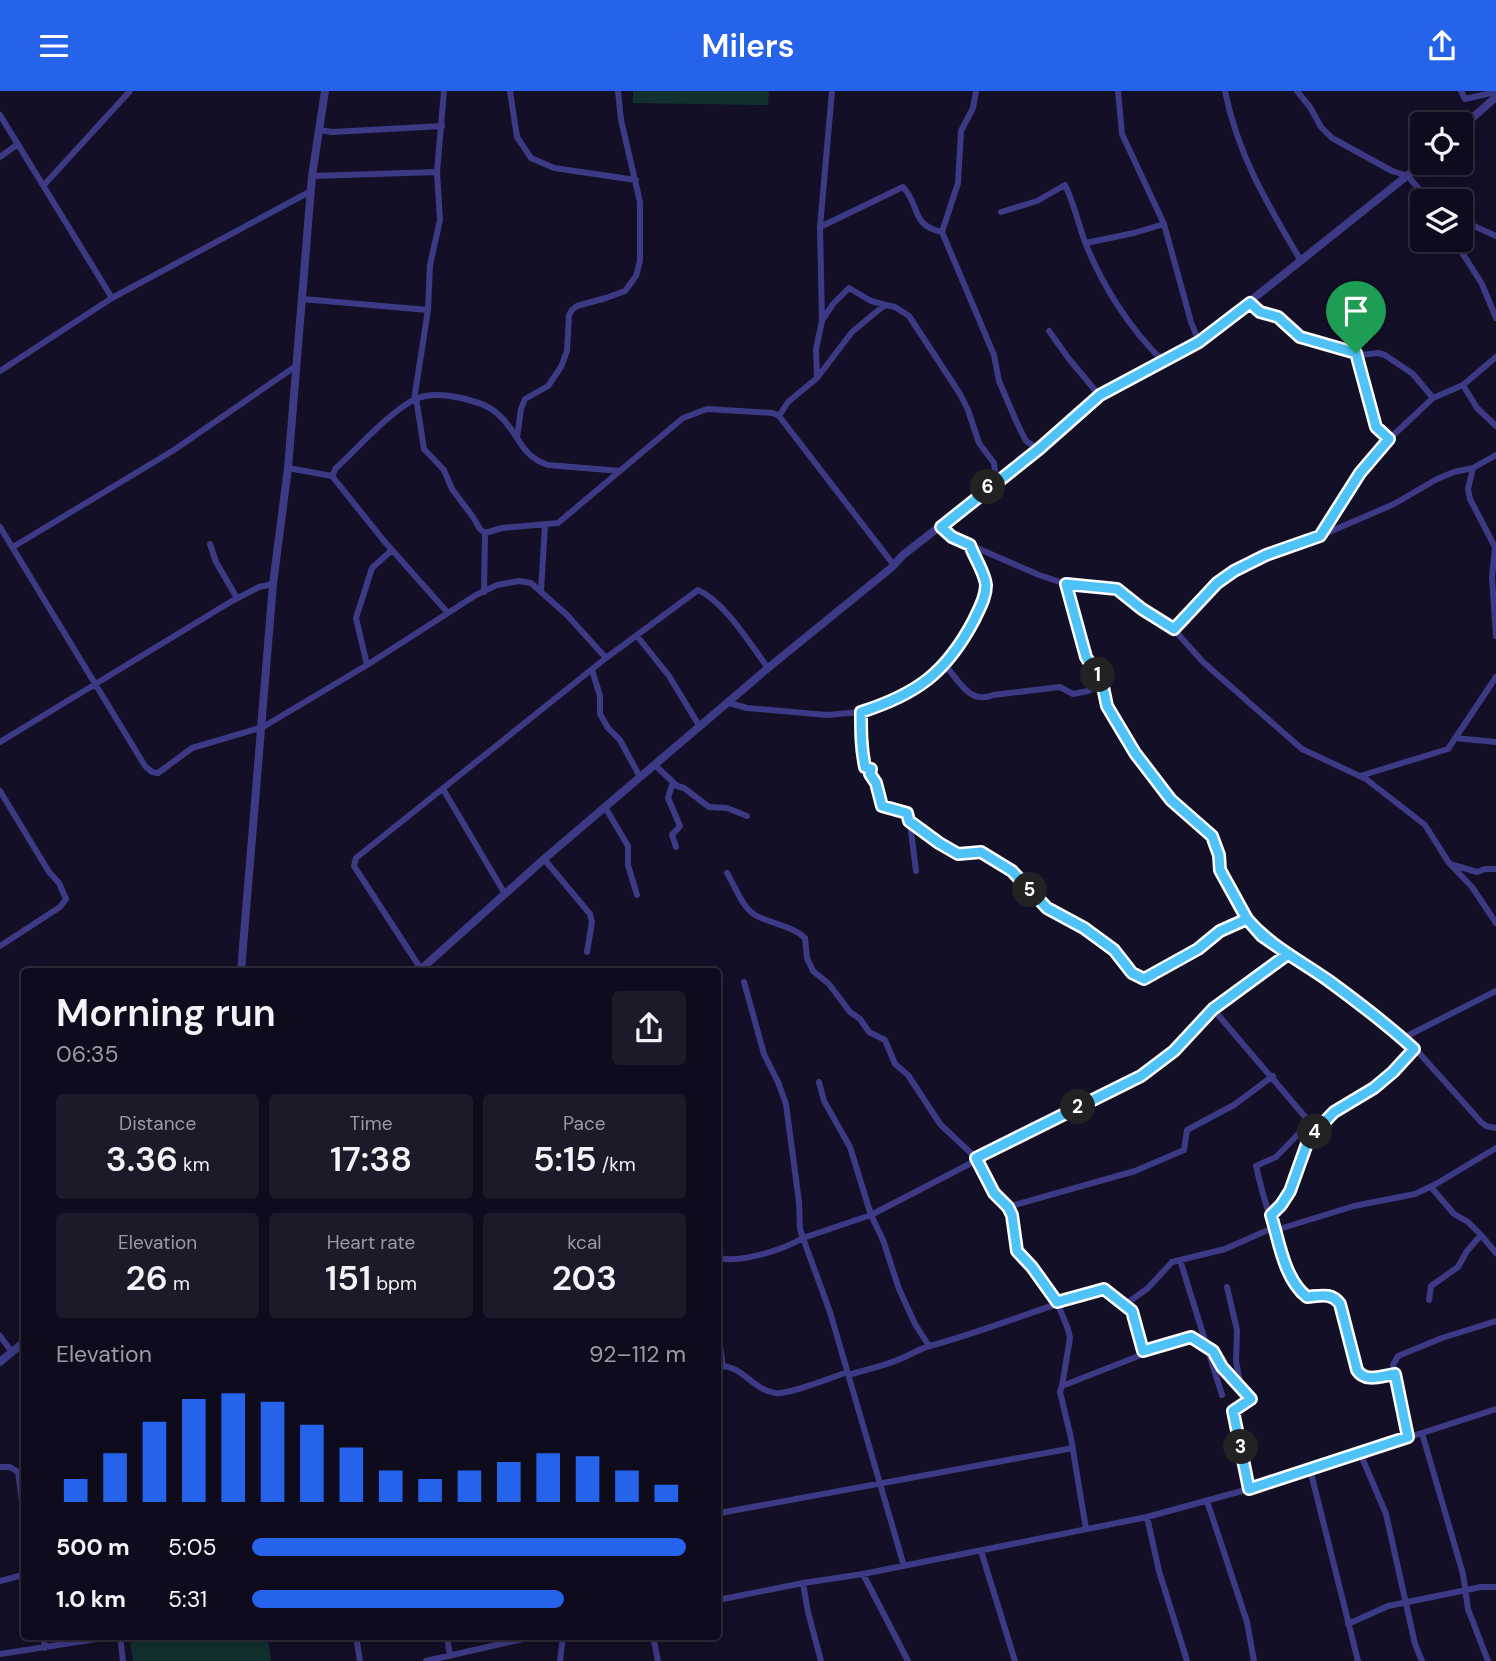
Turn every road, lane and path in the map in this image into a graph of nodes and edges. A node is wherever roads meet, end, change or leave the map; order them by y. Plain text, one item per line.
1 (130, 91) edge
2 (325, 91) edge
3 (444, 91) edge
4 (510, 91) edge
5 (618, 91) edge
6 (832, 91) edge
7 (975, 91) edge
8 (1118, 91) edge
9 (1225, 91) edge
10 (1297, 91) edge
11 (1461, 91) edge
12 (1496, 94) edge
13 (0, 115) edge
14 (1473, 116) edge
15 (442, 126) junction
16 (319, 130) junction
17 (18, 144) junction
18 (0, 157) edge
19 (437, 172) junction
20 (312, 176) junction
21 (1408, 176) junction
22 (636, 180) junction
23 (44, 184) junction
24 (1419, 189) edge
25 (311, 191) junction
26 (1001, 212) dead end
27 (1164, 224) junction
28 (1473, 225) edge
29 (820, 227) junction
30 (942, 232) junction
31 (1496, 236) edge
32 (1086, 243) junction
33 (1462, 252) edge
34 (1301, 261) junction
35 (112, 298) junction
36 (302, 299) junction
37 (1250, 303) junction
38 (886, 305) junction
39 (428, 310) junction
40 (1496, 318) edge
41 (822, 321) junction
42 (1049, 331) dead end
43 (1199, 342) junction
44 (1356, 353) junction
45 (1496, 357) edge
46 (1162, 360) junction
47 (296, 366) junction
48 (0, 371) edge
49 (817, 378) junction
50 (1463, 385) junction
51 (1100, 395) junction
52 (1433, 398) junction
53 (415, 399) junction
54 (779, 416) junction
55 (1496, 426) edge
56 (517, 438) junction
57 (1389, 439) junction
58 (1039, 449) junction
59 (1496, 455) edge
60 (288, 468) junction
61 (1473, 468) junction
62 (620, 471) junction
63 (332, 476) junction
64 (996, 481) junction
65 (544, 526) junction
66 (0, 527) edge
67 (941, 527) junction
68 (485, 533) junction
69 (1320, 536) junction
70 (210, 544) dead end
71 (970, 545) junction
72 (13, 547) junction
73 (392, 550) junction
74 (893, 564) junction
75 (273, 584) junction
76 (1066, 584) junction
77 (541, 591) junction
78 (484, 592) junction
79 (237, 599) junction
80 (447, 613) junction
81 (1174, 629) junction
82 (637, 636) junction
83 (1496, 636) edge
84 (606, 658) junction
85 (367, 665) junction
86 (946, 665) junction
87 (768, 668) junction
88 (592, 670) junction
89 (1496, 677) edge
90 (96, 682) junction
91 (1102, 682) junction
92 (729, 703) junction
93 (861, 712) junction
94 (263, 727) junction
95 (700, 727) junction
96 (1455, 738) junction
97 (1496, 741) edge
98 (0, 742) edge
99 (655, 765) junction
100 (1360, 776) junction
101 (640, 777) junction
102 (673, 782) junction
103 (443, 789) junction
104 (0, 791) edge
105 (605, 807) junction
106 (747, 816) dead end
107 (909, 821) junction
108 (677, 847) dead end
109 (544, 859) junction
110 (1449, 863) junction
111 (1496, 869) edge
112 (916, 871) dead end
113 (727, 873) dead end
114 (505, 894) junction
115 (637, 895) dead end
116 (1247, 919) junction
117 (1496, 923) edge
118 (0, 946) edge
119 (587, 952) dead end
120 (1288, 954) junction
121 (241, 968) edge
122 (419, 968) edge
123 (422, 968) edge
124 (744, 982) dead end
125 (1496, 991) edge
126 (1213, 1009) junction
127 (1403, 1038) junction
128 (1414, 1049) junction
129 (1273, 1076) junction
130 (819, 1083) dead end
131 (1496, 1128) edge
132 (1496, 1149) edge
133 (976, 1159) junction
134 (1431, 1187) junction
135 (1008, 1207) junction
136 (871, 1215) junction
137 (1271, 1215) junction
138 (1275, 1229) junction
139 (1481, 1235) junction
140 (803, 1238) junction
141 (1496, 1253) edge
142 (721, 1258) edge
143 (1181, 1259) junction
144 (1227, 1287) dead end
145 (1429, 1300) dead end
146 (1057, 1302) junction
147 (1132, 1311) junction
148 (1496, 1321) edge
149 (0, 1336) edge
150 (21, 1344) edge
151 (929, 1346) junction
152 (1208, 1347) junction
153 (1143, 1351) junction
154 (12, 1352) junction
155 (0, 1362) edge
156 (721, 1366) edge
157 (848, 1373) junction
158 (1395, 1374) junction
159 (1240, 1385) junction
160 (1062, 1386) junction
161 (1222, 1395) dead end
162 (1496, 1409) edge
163 (1422, 1433) junction
164 (1408, 1437) junction
165 (1073, 1448) junction
166 (1360, 1453) junction
167 (0, 1467) edge
168 (1310, 1469) junction
169 (881, 1483) junction
170 (1249, 1489) junction
171 (21, 1494) edge
172 (1207, 1501) junction
173 (721, 1513) edge
174 (1147, 1517) junction
175 (1086, 1529) junction
176 (981, 1551) junction
177 (904, 1566) junction
178 (863, 1574) junction
179 (21, 1577) edge
180 (0, 1581) edge
181 (803, 1583) junction
182 (1496, 1587) edge
183 (1465, 1591) junction
184 (721, 1599) edge
185 (1405, 1603) junction
186 (1348, 1624) junction
187 (44, 1640) edge
188 (94, 1640) edge
189 (119, 1640) edge
190 (357, 1640) edge
191 (448, 1640) edge
192 (519, 1640) edge
193 (563, 1640) edge
194 (654, 1640) edge
195 (45, 1648) junction
196 (0, 1654) edge
197 (450, 1656) junction
198 (123, 1661) edge
199 (360, 1661) edge
200 (426, 1661) edge
201 (560, 1661) edge
202 (658, 1661) edge
203 (821, 1661) edge
204 (908, 1661) edge
205 (1015, 1661) edge
206 (1187, 1661) edge
207 (1254, 1661) edge
208 (1358, 1661) edge
209 (1422, 1661) edge
210 (1488, 1661) edge

1 - 23 street
2 - 16 street
3 - 15 street
4 - 22 street
5 - 22 street
6 - 29 street
7 - 30 street
8 - 27 street
9 - 34 street
10 - 21 street
11 - 12 street
12 - 14 street
13 - 17 street
15 - 16 street
15 - 19 street
16 - 20 street
17 - 18 street
17 - 23 street
19 - 20 street
19 - 39 street
20 - 25 street
21 - 24 street
21 - 34 street
22 - 56 street
23 - 35 street
25 - 35 street
25 - 36 street
26 - 32 street
27 - 32 street
27 - 43 street
28 - 31 street
29 - 30 street
29 - 41 street
30 - 58 street
32 - 46 street
33 - 40 street
34 - 37 street
35 - 48 street
36 - 39 street
36 - 47 street
37 - 43 street
37 - 44 street
38 - 41 street
38 - 49 street
38 - 64 street
39 - 53 street
41 - 49 street
42 - 51 street
43 - 46 street
44 - 52 street
44 - 57 street
45 - 50 street
46 - 51 street
47 - 60 street
47 - 72 street
49 - 54 street
50 - 52 street
50 - 55 street
51 - 58 street
52 - 57 street
53 - 56 street
53 - 63 street
53 - 68 street
54 - 62 street
54 - 74 street
56 - 62 street
57 - 69 street
58 - 64 street
59 - 61 street
60 - 63 street
60 - 75 street
61 - 69 street
61 - 83 street
62 - 65 street
63 - 73 street
64 - 67 street
65 - 68 street
65 - 77 street
66 - 72 street
67 - 71 street
67 - 74 street
68 - 78 street
69 - 81 street
70 - 79 street
71 - 76 street
71 - 86 street
72 - 90 street
73 - 80 street
73 - 85 street
74 - 87 street
75 - 79 street
75 - 94 street
76 - 81 street
76 - 91 street
77 - 78 street
77 - 84 street
78 - 80 street
79 - 90 street
80 - 85 street
81 - 100 street
82 - 84 street
82 - 87 street
82 - 95 street
84 - 88 street
85 - 94 street
86 - 91 street
86 - 93 street
87 - 92 street
88 - 101 street
88 - 103 street
89 - 96 street
90 - 94 street
90 - 98 street
91 - 116 street
92 - 93 street
92 - 95 street
93 - 107 street
94 - 121 street
95 - 99 street
96 - 97 street
96 - 100 street
99 - 101 street
99 - 102 street
100 - 110 street
101 - 105 street
102 - 106 street
102 - 108 street
103 - 114 street
103 - 122 street
104 - 118 street
105 - 109 street
105 - 115 street
107 - 112 street
107 - 116 street
109 - 114 street
109 - 119 street
110 - 111 street
110 - 117 street
113 - 133 street
114 - 123 street
116 - 120 street
120 - 126 street
120 - 127 street
124 - 140 street
125 - 127 street
126 - 129 street
126 - 133 street
127 - 128 street
128 - 131 street
128 - 137 street
129 - 135 street
129 - 137 street
130 - 136 street
132 - 134 street
133 - 135 street
133 - 136 street
134 - 138 street
134 - 139 street
135 - 146 street
136 - 140 street
136 - 151 street
137 - 138 street
138 - 143 street
138 - 158 street
139 - 141 street
139 - 145 street
140 - 142 street
140 - 157 street
143 - 147 street
143 - 152 street
144 - 159 street
146 - 147 street
146 - 151 street
146 - 160 street
147 - 153 street
148 - 158 street
149 - 154 street
150 - 154 street
151 - 157 street
152 - 153 street
152 - 159 street
152 - 161 street
153 - 160 street
154 - 155 street
156 - 157 street
157 - 169 street
158 - 164 street
159 - 170 street
160 - 165 street
162 - 163 street
163 - 164 street
163 - 183 street
164 - 166 street
165 - 169 street
165 - 175 street
166 - 168 street
166 - 185 street
167 - 171 street
168 - 170 street
168 - 186 street
169 - 173 street
169 - 177 street
170 - 172 street
172 - 174 street
172 - 207 street
174 - 175 street
174 - 206 street
175 - 176 street
176 - 177 street
176 - 205 street
177 - 178 street
178 - 181 street
178 - 204 street
179 - 180 street
181 - 184 street
181 - 203 street
182 - 183 street
183 - 185 street
183 - 210 street
185 - 186 street
185 - 209 street
186 - 208 street
187 - 195 street
188 - 195 street
189 - 198 street
190 - 199 street
191 - 197 street
192 - 197 street
193 - 201 street
194 - 202 street
195 - 196 street
197 - 200 street

